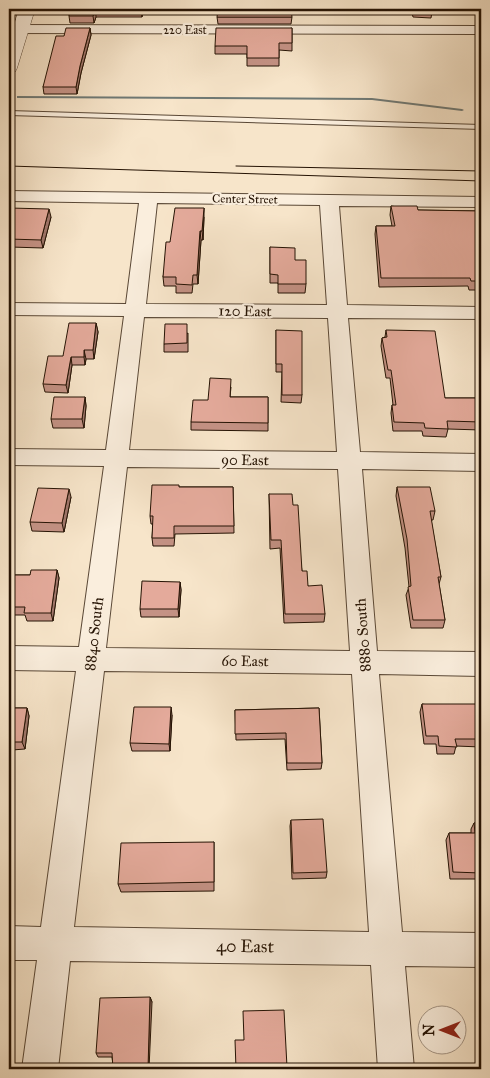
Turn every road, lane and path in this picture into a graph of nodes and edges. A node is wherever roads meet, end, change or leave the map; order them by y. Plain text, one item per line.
1 (27, 9) edge
2 (470, 25) edge
3 (15, 29) edge
4 (9, 68) edge
5 (9, 113) edge
6 (481, 127) edge
7 (9, 196) edge
8 (149, 198) junction
9 (329, 200) junction
10 (481, 202) edge
11 (9, 308) edge
12 (135, 309) junction
13 (338, 312) junction
14 (481, 313) edge
15 (9, 457) edge
16 (116, 458) junction
17 (349, 461) junction
18 (481, 462) edge
19 (9, 658) edge
20 (91, 659) junction
21 (365, 662) junction
22 (481, 664) edge
23 (9, 943) edge
24 (56, 944) junction
25 (387, 948) junction
26 (481, 950) edge
27 (40, 1069) edge
28 (396, 1069) edge

1 - 3 street
2 - 3 street, 220 East
3 - 4 street
5 - 6 lane
7 - 8 street, Center Street
8 - 9 street, Center Street
8 - 12 street, 8840 South
9 - 10 street, Center Street
9 - 13 street, 8880 South
11 - 12 street, 120 East
12 - 13 street, 120 East
12 - 16 street, 8840 South
13 - 14 street, 120 East
13 - 17 street, 8880 South
15 - 16 street, 90 East
16 - 17 street, 90 East
16 - 20 street, 8840 South
17 - 18 street, 90 East
17 - 21 street, 8880 South
19 - 20 street, 60 East
20 - 21 street, 60 East
20 - 24 street, 8840 South
21 - 22 street, 60 East
21 - 25 street, 8880 South
23 - 24 street, 40 East
24 - 25 street, 40 East
24 - 27 street, 8840 South
25 - 26 street, 40 East
25 - 28 street, 8880 South

